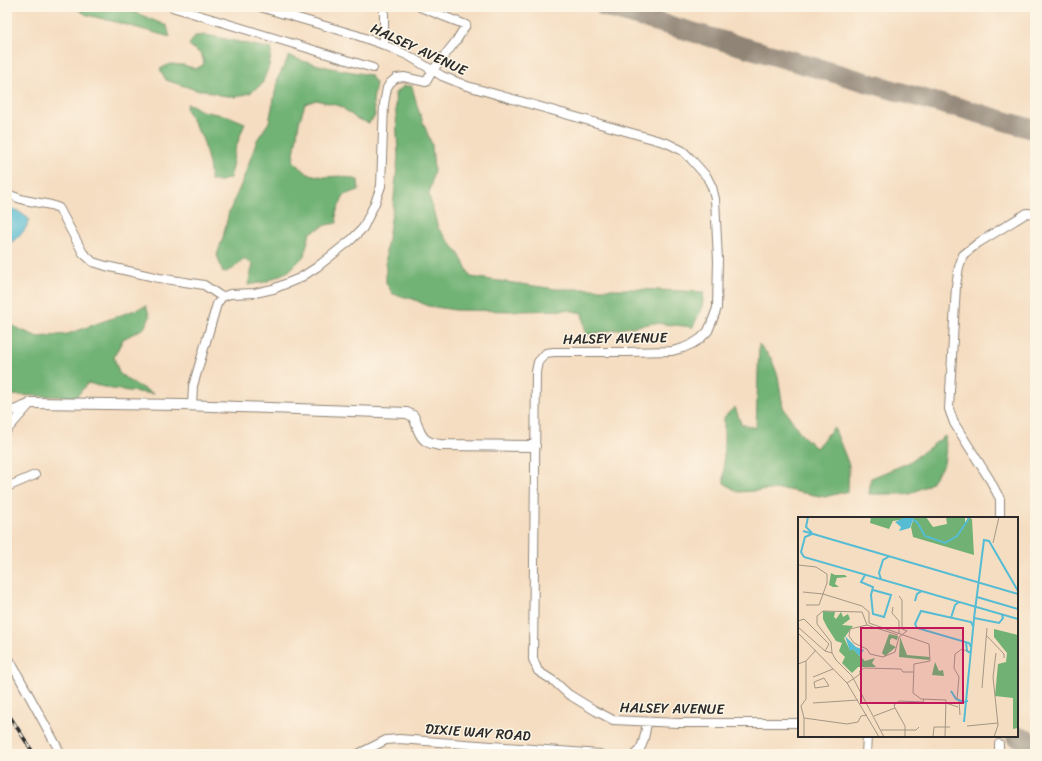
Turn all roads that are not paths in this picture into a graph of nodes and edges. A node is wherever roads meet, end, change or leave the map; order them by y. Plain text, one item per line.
1 (172, 7) edge
2 (260, 7) edge
3 (384, 7) edge
4 (420, 7) edge
5 (384, 45) junction
6 (373, 68) dead end
7 (433, 70) junction
8 (7, 194) edge
9 (1035, 214) edge
10 (222, 297) junction
11 (31, 403) junction
12 (192, 406) junction
13 (7, 415) edge
14 (7, 430) edge
15 (535, 446) junction
16 (35, 474) dead end
17 (7, 487) edge
18 (1000, 517) edge
19 (7, 655) edge
20 (647, 722) junction
21 (798, 723) edge
22 (867, 737) edge
23 (1000, 744) dead end
24 (61, 754) edge
25 (358, 754) edge
26 (600, 754) edge
27 (635, 754) edge
28 (866, 754) edge
29 (999, 754) edge

1 - 6 street
2 - 5 street, HALSEY AVENUE
3 - 5 street
4 - 7 street
5 - 7 street, HALSEY AVENUE
7 - 10 street
7 - 15 street, HALSEY AVENUE
8 - 10 street
9 - 18 street
10 - 12 street
11 - 12 street
11 - 13 street
11 - 14 street
12 - 15 street
15 - 20 street, HALSEY AVENUE
16 - 17 street
19 - 24 street
20 - 21 street, HALSEY AVENUE
20 - 27 street
22 - 28 street
23 - 29 street
25 - 26 street, DIXIE WAY ROAD

